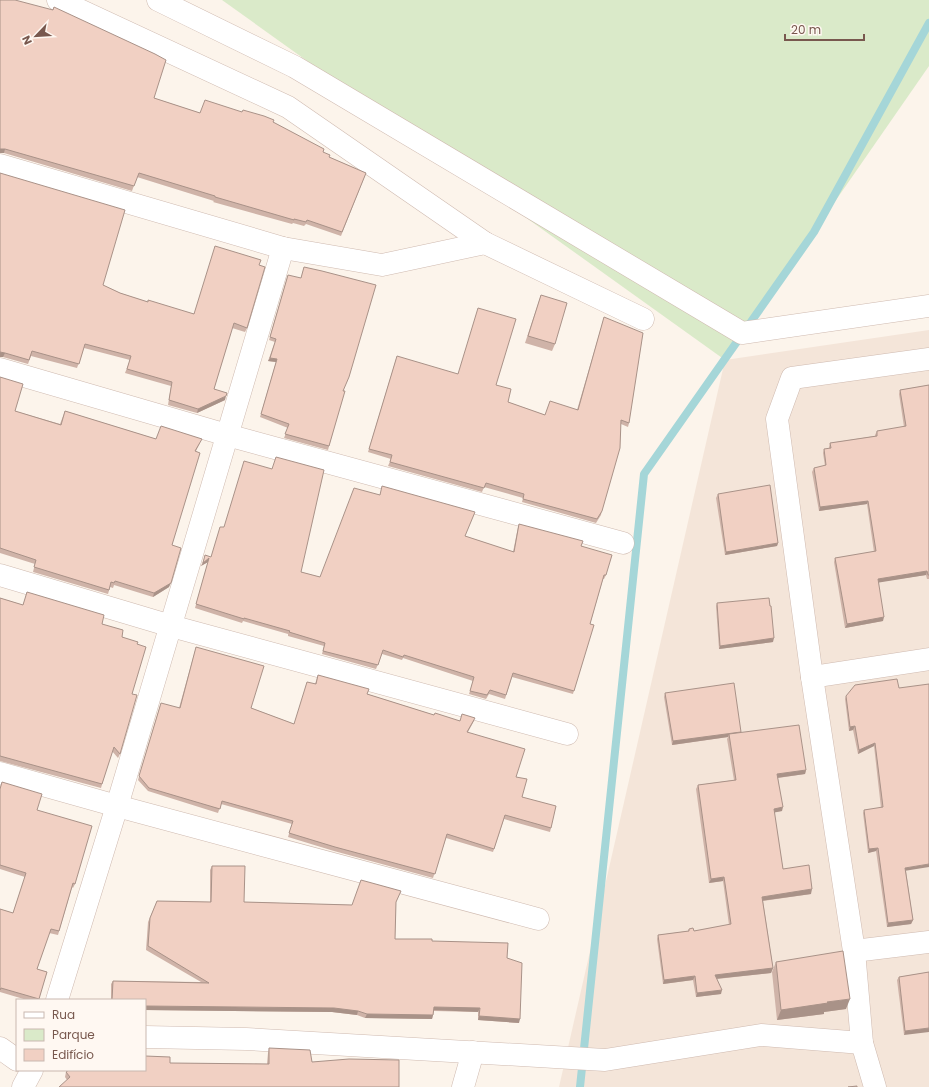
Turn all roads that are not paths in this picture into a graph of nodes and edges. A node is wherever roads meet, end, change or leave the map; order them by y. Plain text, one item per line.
1 (58, 0) edge
2 (158, 0) edge
3 (0, 165) edge
4 (485, 243) junction
5 (283, 248) junction
6 (929, 306) edge
7 (643, 319) dead end
8 (929, 359) edge
9 (0, 369) edge
10 (227, 435) junction
11 (623, 543) dead end
12 (0, 575) edge
13 (170, 626) junction
14 (929, 659) edge
15 (812, 677) junction
16 (567, 734) dead end
17 (0, 772) edge
18 (117, 806) junction
19 (538, 919) dead end
20 (929, 942) edge
21 (854, 951) junction
22 (56, 999) edge
23 (146, 1037) edge
24 (862, 1042) junction
25 (0, 1048) edge
26 (473, 1052) junction
27 (16, 1059) edge
28 (31, 1071) edge
29 (23, 1087) edge
30 (463, 1087) edge
31 (875, 1087) edge

1 - 4 street
2 - 6 street
3 - 5 street
4 - 5 street
4 - 7 street
5 - 10 street
8 - 15 street
9 - 10 street
10 - 11 street
10 - 13 street
12 - 13 street
13 - 16 street
13 - 18 street
14 - 15 street
15 - 21 street
17 - 18 street
18 - 19 street
18 - 22 street
20 - 21 street
21 - 24 street
23 - 26 street
24 - 26 street
24 - 31 street
25 - 27 street
26 - 30 street
28 - 29 street

